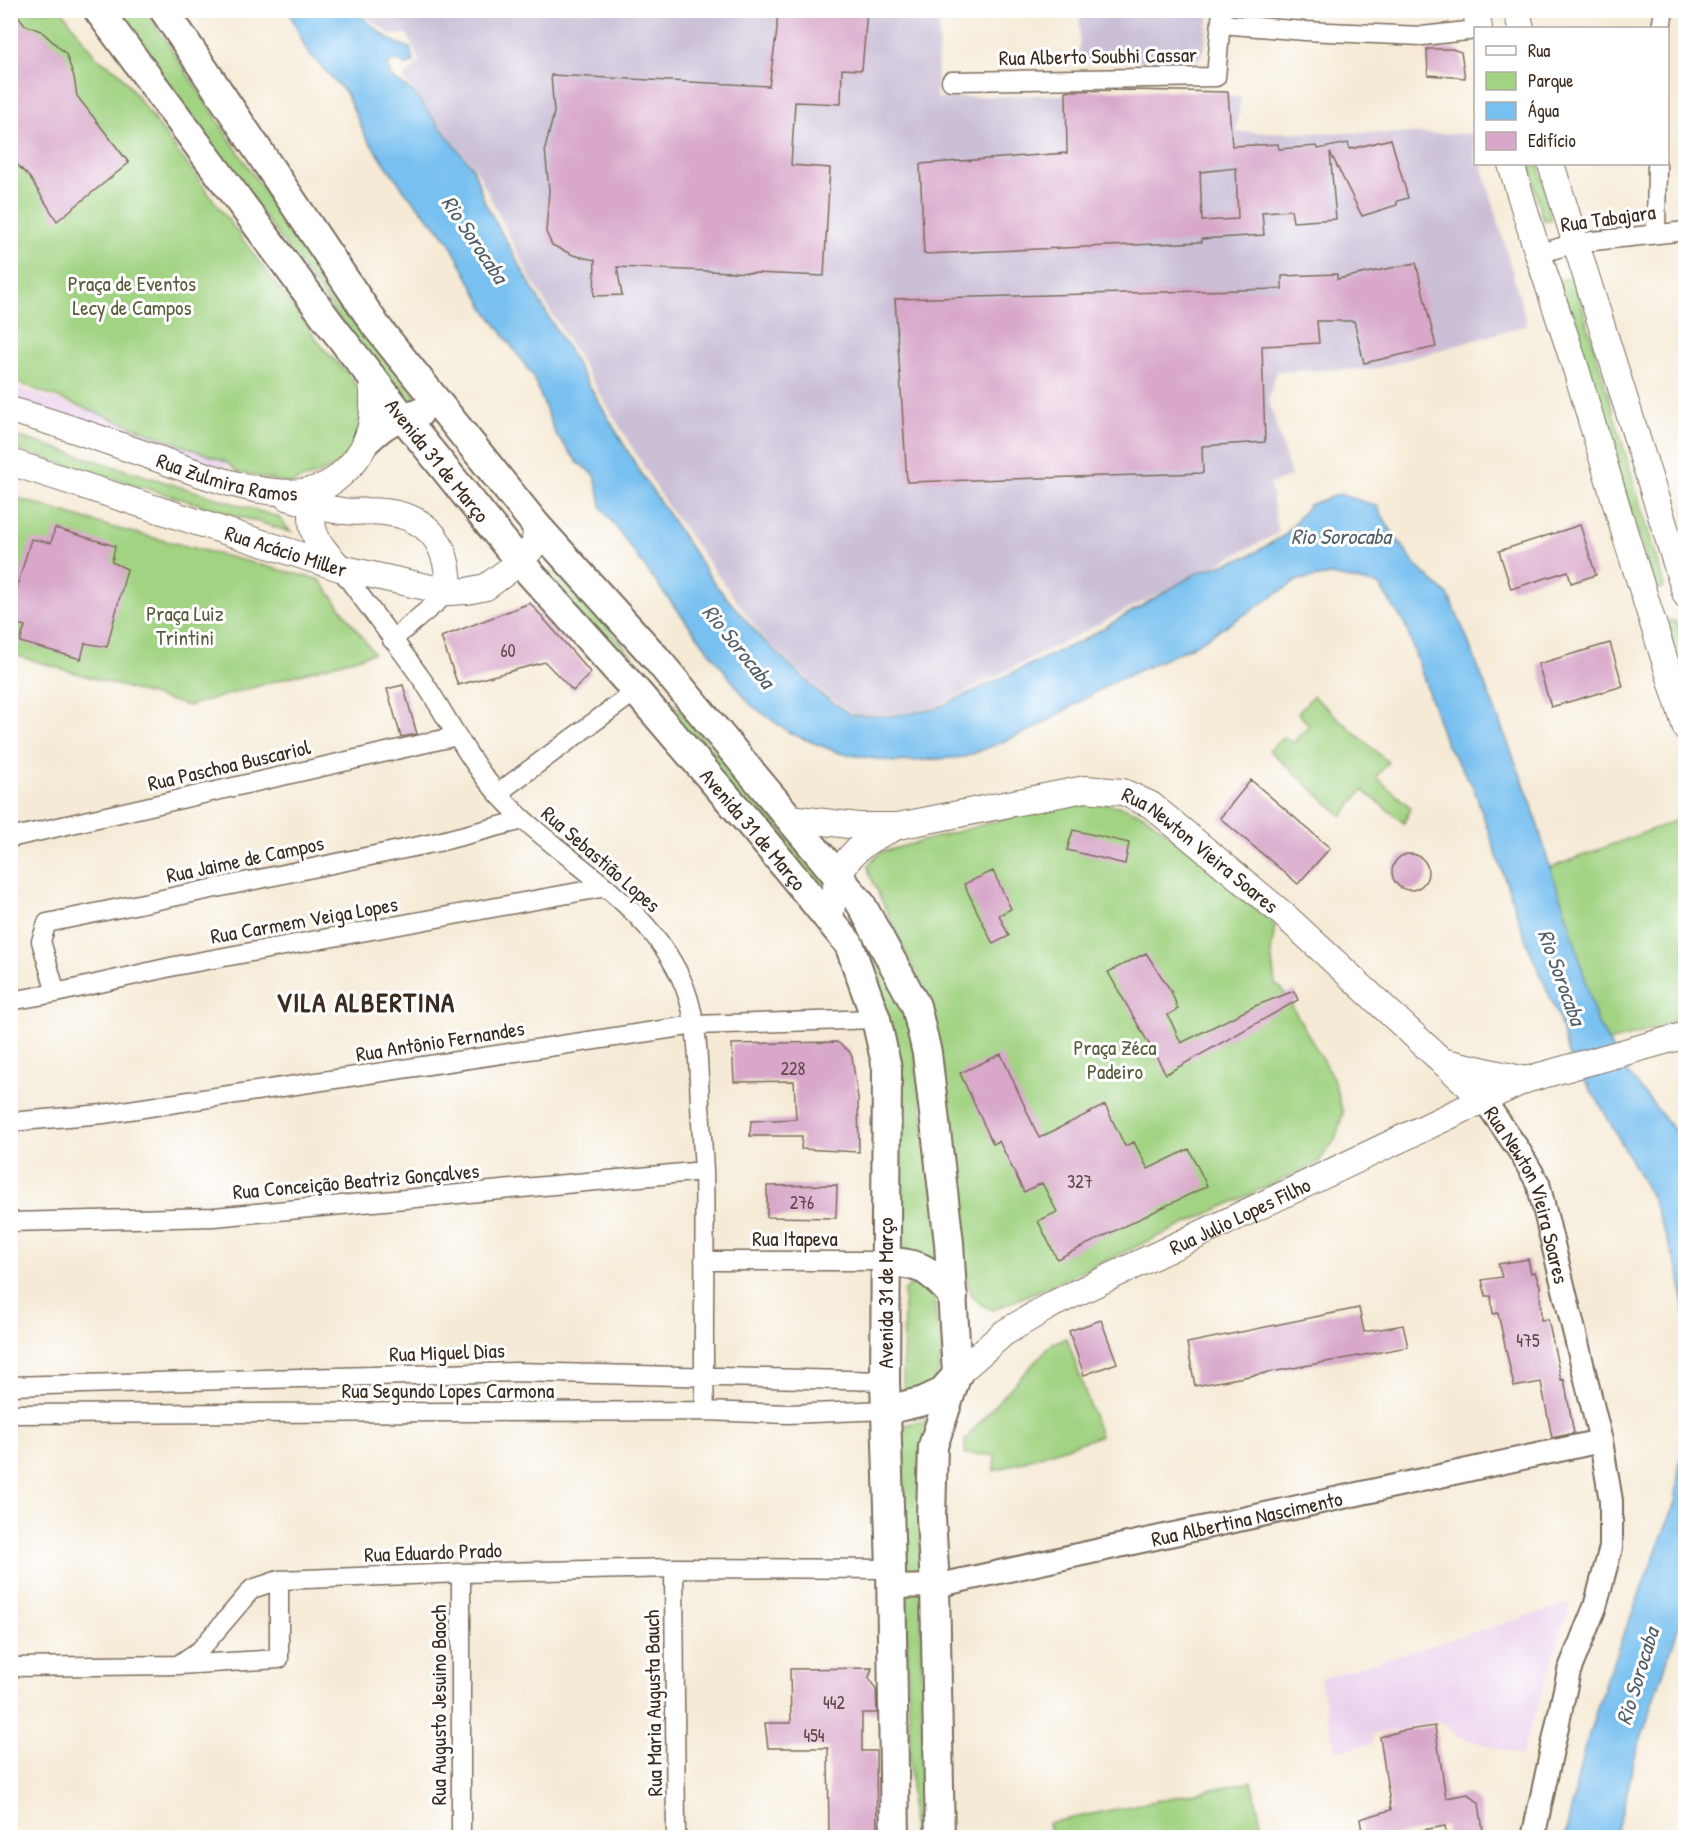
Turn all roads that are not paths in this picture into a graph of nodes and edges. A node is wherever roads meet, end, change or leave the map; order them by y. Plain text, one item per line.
1 (98, 10) edge
2 (164, 10) edge
3 (1476, 10) edge
4 (1518, 10) edge
5 (1664, 10) edge
6 (1222, 17) edge
7 (1477, 27) edge
8 (1521, 27) edge
9 (1661, 27) edge
10 (1474, 29) edge
11 (951, 81) dead end
12 (1511, 165) edge
13 (1551, 165) edge
14 (1657, 165) edge
15 (1686, 231) edge
16 (1656, 233) junction
17 (1575, 243) junction
18 (1538, 254) junction
19 (372, 376) junction
20 (10, 410) edge
21 (447, 414) junction
22 (402, 416) junction
23 (368, 439) junction
24 (10, 462) edge
25 (315, 496) junction
26 (537, 525) junction
27 (520, 562) junction
28 (340, 568) junction
29 (449, 592) junction
30 (1686, 598) edge
31 (1649, 612) junction
32 (392, 640) junction
33 (636, 691) junction
34 (1686, 728) edge
35 (457, 736) junction
36 (498, 793) junction
37 (790, 818) junction
38 (523, 820) junction
39 (898, 826) junction
40 (10, 838) edge
41 (838, 877) junction
42 (606, 887) junction
43 (829, 921) junction
44 (56, 993) junction
45 (10, 1000) edge
46 (876, 1019) junction
47 (696, 1025) junction
48 (1676, 1036) edge
49 (1441, 1061) junction
50 (1530, 1079) junction
51 (1484, 1100) junction
52 (10, 1122) edge
53 (704, 1171) junction
54 (10, 1222) edge
55 (704, 1261) junction
56 (885, 1261) junction
57 (953, 1296) junction
58 (957, 1374) junction
59 (704, 1376) junction
60 (885, 1381) junction
61 (10, 1386) edge
62 (886, 1410) junction
63 (705, 1411) junction
64 (10, 1414) edge
65 (1601, 1441) junction
66 (674, 1568) junction
67 (461, 1573) junction
68 (891, 1578) junction
69 (279, 1580) junction
70 (935, 1586) junction
71 (177, 1665) junction
72 (10, 1667) edge
73 (461, 1838) edge
74 (676, 1838) edge
75 (895, 1838) edge
76 (940, 1838) edge
77 (1533, 1838) edge

1 - 19 highway, Avenida 31 de Março
2 - 21 highway, Avenida 31 de Março
3 - 7 main road
4 - 8 main road
5 - 9 street
6 - 10 street
6 - 11 street, Rua Alberto Soubhi Cassar
12 - 18 main road
13 - 17 main road
14 - 16 street
15 - 16 street, Rua Tabajara
16 - 17 street, Rua Tabajara
17 - 18 street, Rua Tabajara
17 - 30 main road
18 - 31 main road
19 - 22 highway, Avenida 31 de Março
19 - 23 main road, Rua Zulmira Ramos
20 - 25 main road, Rua Zulmira Ramos
21 - 22 highway
21 - 26 highway, Avenida 31 de Março
22 - 23 highway
22 - 27 highway, Avenida 31 de Março
23 - 25 main road, Rua Zulmira Ramos
24 - 28 main road, Rua Acácio Miller
25 - 28 main road
25 - 29 main road, Rua Zulmira Ramos
26 - 27 main road, Rua Acácio Miller
26 - 37 highway, Avenida 31 de Março
27 - 29 main road, Rua Acácio Miller
27 - 33 highway, Avenida 31 de Março
28 - 29 main road, Rua Acácio Miller
28 - 32 street, Rua Sebastião Lopes
29 - 32 street
30 - 31 main road
31 - 34 main road
32 - 35 street, Rua Sebastião Lopes
33 - 36 street
33 - 43 highway, Avenida 31 de Março
35 - 36 street, Rua Sebastião Lopes
35 - 40 street, Rua Paschoa Buscariol
36 - 38 street, Rua Sebastião Lopes
37 - 39 main road
37 - 41 highway, Avenida 31 de Março
38 - 42 street, Rua Sebastião Lopes
38 - 44 street, Rua Jaime de Campos
39 - 41 main road
39 - 49 main road, Rua Newton Vieira Soares
41 - 43 main road
41 - 57 highway, Avenida 31 de Março
42 - 44 street, Rua Carmem Veiga Lopes
42 - 47 street, Rua Sebastião Lopes
43 - 46 highway, Avenida 31 de Março
44 - 45 street, Rua Carmem Veiga Lopes
46 - 47 street, Rua Antônio Fernandes
46 - 56 highway, Avenida 31 de Março
47 - 52 street, Rua Antônio Fernandes
47 - 53 street, Rua Sebastião Lopes
48 - 50 main road, Rua Julio Lopes Filho
49 - 50 main road
49 - 51 main road, Rua Newton Vieira Soares
50 - 51 main road, Rua Julio Lopes Filho
51 - 58 main road, Rua Julio Lopes Filho
51 - 65 street, Rua Newton Vieira Soares
53 - 54 street, Rua Conceição Beatriz Gonçalves
53 - 55 street, Rua Sebastião Lopes
55 - 56 street, Rua Itapeva
55 - 59 street, Rua Sebastião Lopes
56 - 57 highway
56 - 60 highway, Avenida 31 de Março
57 - 58 highway, Avenida 31 de Março
58 - 62 highway
58 - 70 highway, Avenida 31 de Março
59 - 60 street, Rua Miguel Dias
59 - 61 street, Rua Miguel Dias
59 - 63 street, Rua Sebastião Lopes
60 - 62 highway, Avenida 31 de Março
62 - 63 street, Rua Segundo Lopes Carmona
62 - 68 highway, Avenida 31 de Março
63 - 64 street, Rua Segundo Lopes Carmona
65 - 70 street, Rua Albertina Nascimento
65 - 77 street, Rua Newton Vieira Soares
66 - 67 street, Rua Eduardo Prado
66 - 68 street, Rua Eduardo Prado
66 - 74 street, Rua Maria Augusta Bauch
67 - 69 street, Rua Eduardo Prado
67 - 73 street, Rua Augusto Jesuino Baoch
68 - 70 street, Rua Albertina Nascimento
68 - 75 highway, Avenida 31 de Março
69 - 71 street, Rua Eduardo Prado
69 - 71 street
70 - 76 highway, Avenida 31 de Março
71 - 72 street

